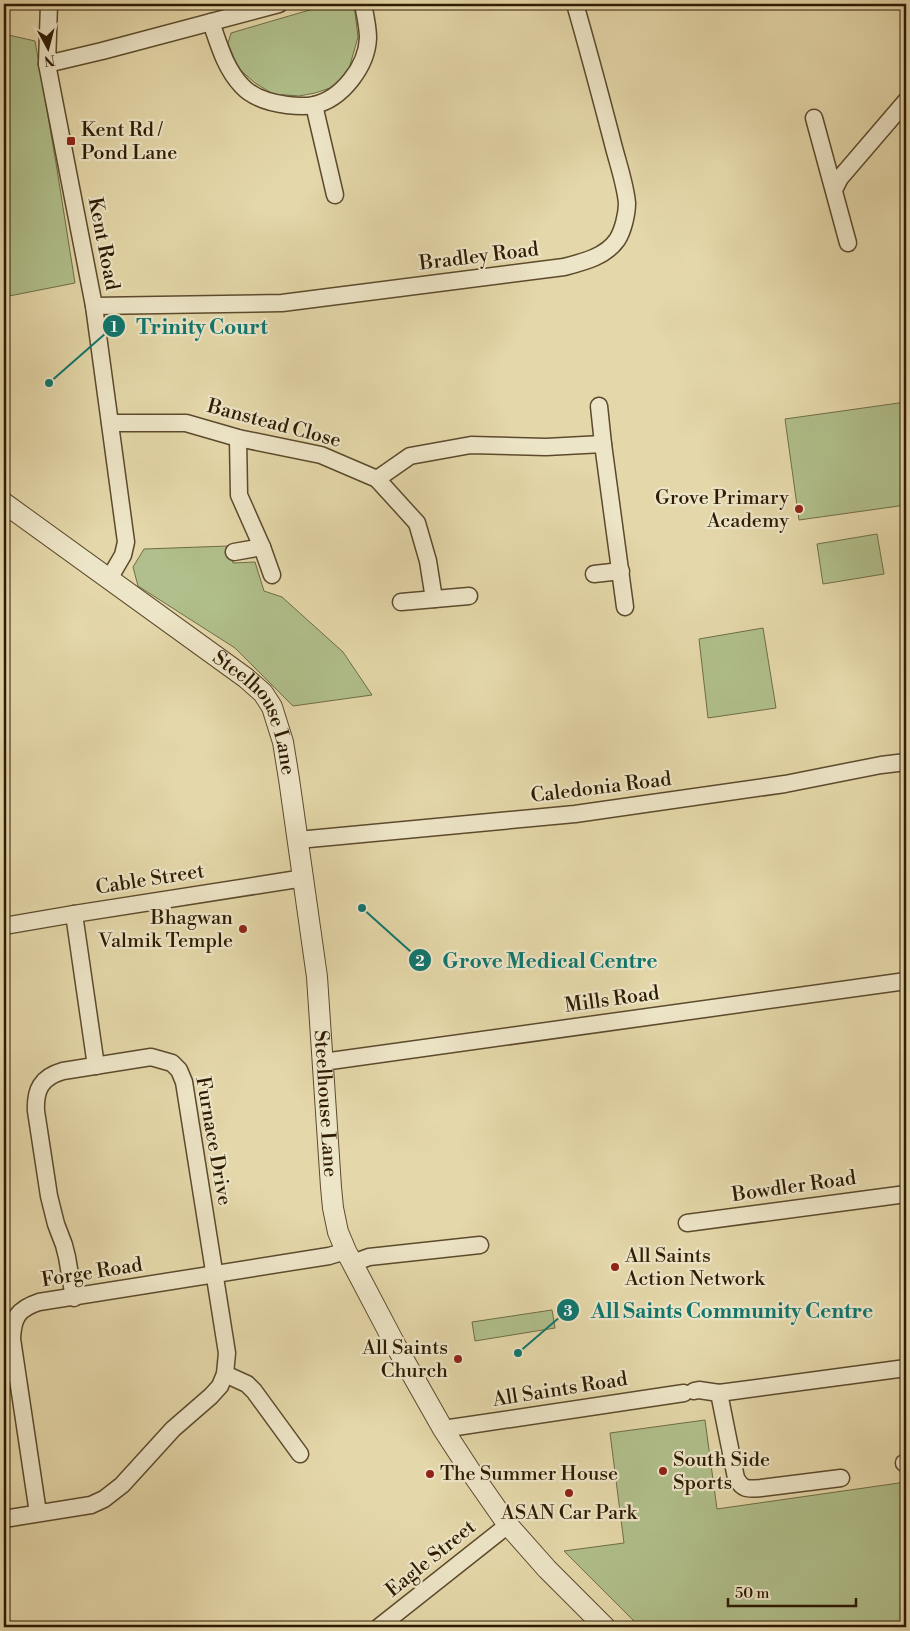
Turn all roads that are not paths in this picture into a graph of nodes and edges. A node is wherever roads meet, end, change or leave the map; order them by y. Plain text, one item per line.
1 (49, 4) edge
2 (279, 4) edge
3 (363, 4) edge
4 (575, 4) edge
5 (211, 22) junction
6 (47, 64) junction
7 (906, 102) edge
8 (314, 105) junction
9 (814, 118) dead end
10 (834, 190) junction
11 (335, 194) dead end
12 (848, 243) dead end
13 (94, 306) junction
14 (599, 406) dead end
15 (110, 423) junction
16 (238, 438) junction
17 (603, 444) junction
18 (378, 479) junction
19 (4, 503) edge
20 (262, 547) junction
21 (234, 552) dead end
22 (621, 571) junction
23 (594, 574) dead end
24 (272, 575) dead end
25 (109, 579) junction
26 (469, 596) dead end
27 (434, 599) junction
28 (401, 602) dead end
29 (625, 607) dead end
30 (906, 762) edge
31 (298, 840) junction
32 (304, 878) junction
33 (74, 914) junction
34 (4, 926) edge
35 (906, 981) edge
36 (323, 1062) junction
37 (96, 1066) junction
38 (906, 1194) edge
39 (687, 1223) dead end
40 (480, 1245) dead end
41 (350, 1257) junction
42 (215, 1275) junction
43 (74, 1298) junction
44 (906, 1368) edge
45 (225, 1374) junction
46 (719, 1393) junction
47 (443, 1429) junction
48 (300, 1454) dead end
49 (841, 1478) dead end
50 (38, 1514) junction
51 (4, 1519) edge
52 (508, 1525) junction
53 (379, 1627) edge
54 (605, 1627) edge

1 - 6 street, Kent Road
2 - 5 street
3 - 8 street
4 - 13 street, Bradley Road
5 - 6 street
5 - 8 street
6 - 13 street, Kent Road
7 - 10 street
8 - 11 street
9 - 10 street
10 - 12 street
13 - 15 street, Kent Road
14 - 17 street
15 - 16 street, Banstead Close
15 - 25 street, Kent Road
16 - 18 street, Banstead Close
16 - 20 street
17 - 18 street
17 - 22 street
18 - 27 street, Banstead Close
19 - 25 street, Steelhouse Lane
20 - 21 street
20 - 24 street
22 - 23 street
22 - 29 street
25 - 31 street, Steelhouse Lane
26 - 27 street
27 - 28 street
30 - 31 street, Caledonia Road
31 - 32 street, Steelhouse Lane
32 - 33 street, Cable Street
32 - 36 street, Steelhouse Lane
33 - 34 street, Cable Street
33 - 37 street
35 - 36 street, Mills Road
36 - 41 street, Steelhouse Lane
37 - 42 street, Furnace Drive
37 - 43 street, Furnace Drive
38 - 39 street, Bowdler Road
40 - 41 street, Forge Road
41 - 42 street, Forge Road
41 - 47 street, Steelhouse Lane
42 - 43 street, Forge Road
42 - 45 street
43 - 50 street, Forge Road
44 - 46 street, All Saints Road
45 - 48 street
45 - 50 street
46 - 47 street, All Saints Road
46 - 49 street
47 - 52 street, Steelhouse Lane
50 - 51 street
52 - 53 street, Eagle Street
52 - 54 street, Steelhouse Lane

